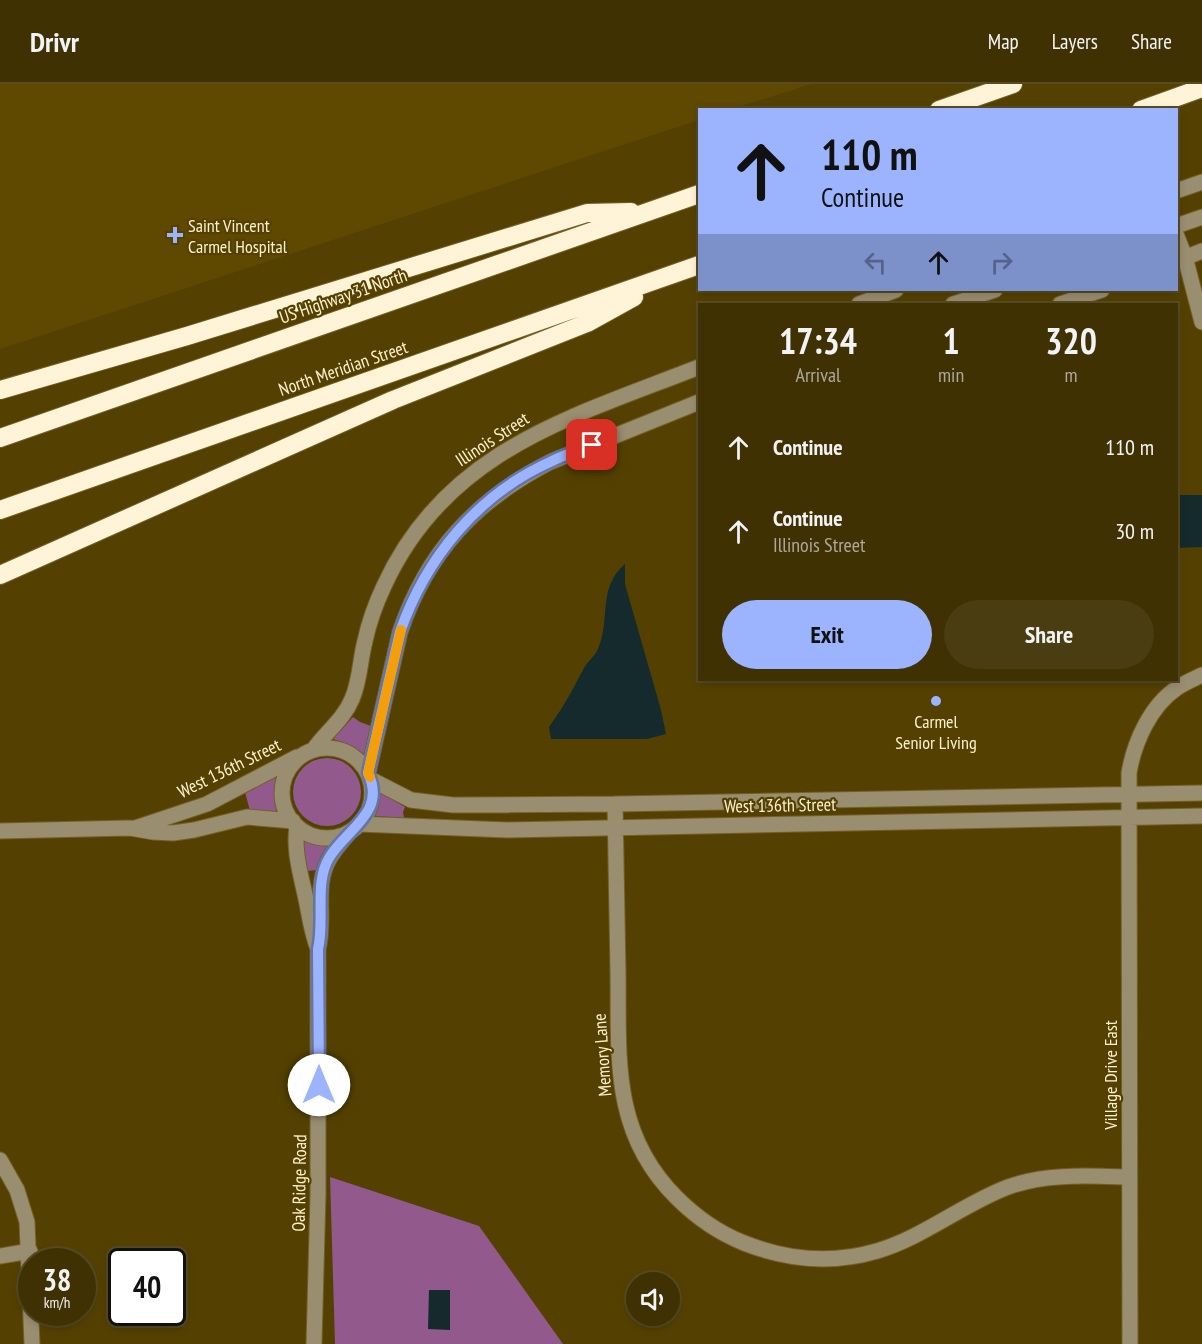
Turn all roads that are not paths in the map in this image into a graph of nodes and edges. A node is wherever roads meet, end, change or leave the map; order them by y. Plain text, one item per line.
1 (1013, 84) edge
2 (1202, 88) edge
3 (945, 108) edge
4 (1147, 108) edge
5 (1202, 182) edge
6 (1178, 190) edge
7 (698, 194) edge
8 (651, 211) junction
9 (1202, 217) edge
10 (1178, 225) edge
11 (1178, 244) edge
12 (1202, 251) edge
13 (1181, 259) edge
14 (698, 265) edge
15 (675, 274) junction
16 (893, 291) edge
17 (993, 291) edge
18 (1099, 291) edge
19 (862, 303) edge
20 (956, 303) edge
21 (1063, 303) edge
22 (1202, 322) edge
23 (698, 367) edge
24 (0, 390) edge
25 (698, 402) edge
26 (0, 438) edge
27 (0, 510) edge
28 (0, 575) edge
29 (1202, 675) edge
30 (309, 751) junction
31 (369, 776) junction
32 (1202, 793) edge
33 (615, 804) junction
34 (1129, 806) junction
35 (1202, 816) edge
36 (295, 824) junction
37 (615, 827) junction
38 (135, 828) junction
39 (354, 829) junction
40 (0, 831) edge
41 (318, 949) junction
42 (0, 1160) edge
43 (1130, 1177) junction
44 (30, 1248) edge
45 (18, 1253) edge
46 (0, 1256) edge
47 (32, 1326) edge
48 (32, 1344) edge
49 (314, 1344) edge
50 (1130, 1344) edge

1 - 3 highway
2 - 4 highway
5 - 6 street
7 - 8 highway, US Highway 31 North
8 - 24 highway
8 - 26 highway, US Highway 31 North
9 - 10 street
11 - 13 street
12 - 13 street
13 - 22 street
14 - 15 highway, North Meridian Street
15 - 27 highway, North Meridian Street
15 - 28 highway
16 - 19 street
17 - 20 street
18 - 21 street
23 - 30 street, Illinois Street
25 - 31 street
29 - 34 street, Village Drive East
30 - 31 street
30 - 36 street
30 - 38 street, West 136th Street
31 - 33 street, West 136th Street
31 - 39 street
32 - 34 street, West 136th Street
33 - 34 street, West 136th Street
33 - 37 street, Memory Lane
34 - 35 street, West 136th Street
34 - 37 street, West 136th Street
34 - 43 street, Village Drive East
36 - 38 street, West 136th Street
36 - 39 street
36 - 41 street, Oak Ridge Road
37 - 39 street, West 136th Street
37 - 43 street, Memory Lane
38 - 40 street, West 136th Street
39 - 41 street, Oak Ridge Road
41 - 49 street, Oak Ridge Road
42 - 44 street
43 - 50 street, Village Drive East
45 - 46 street
47 - 48 street

